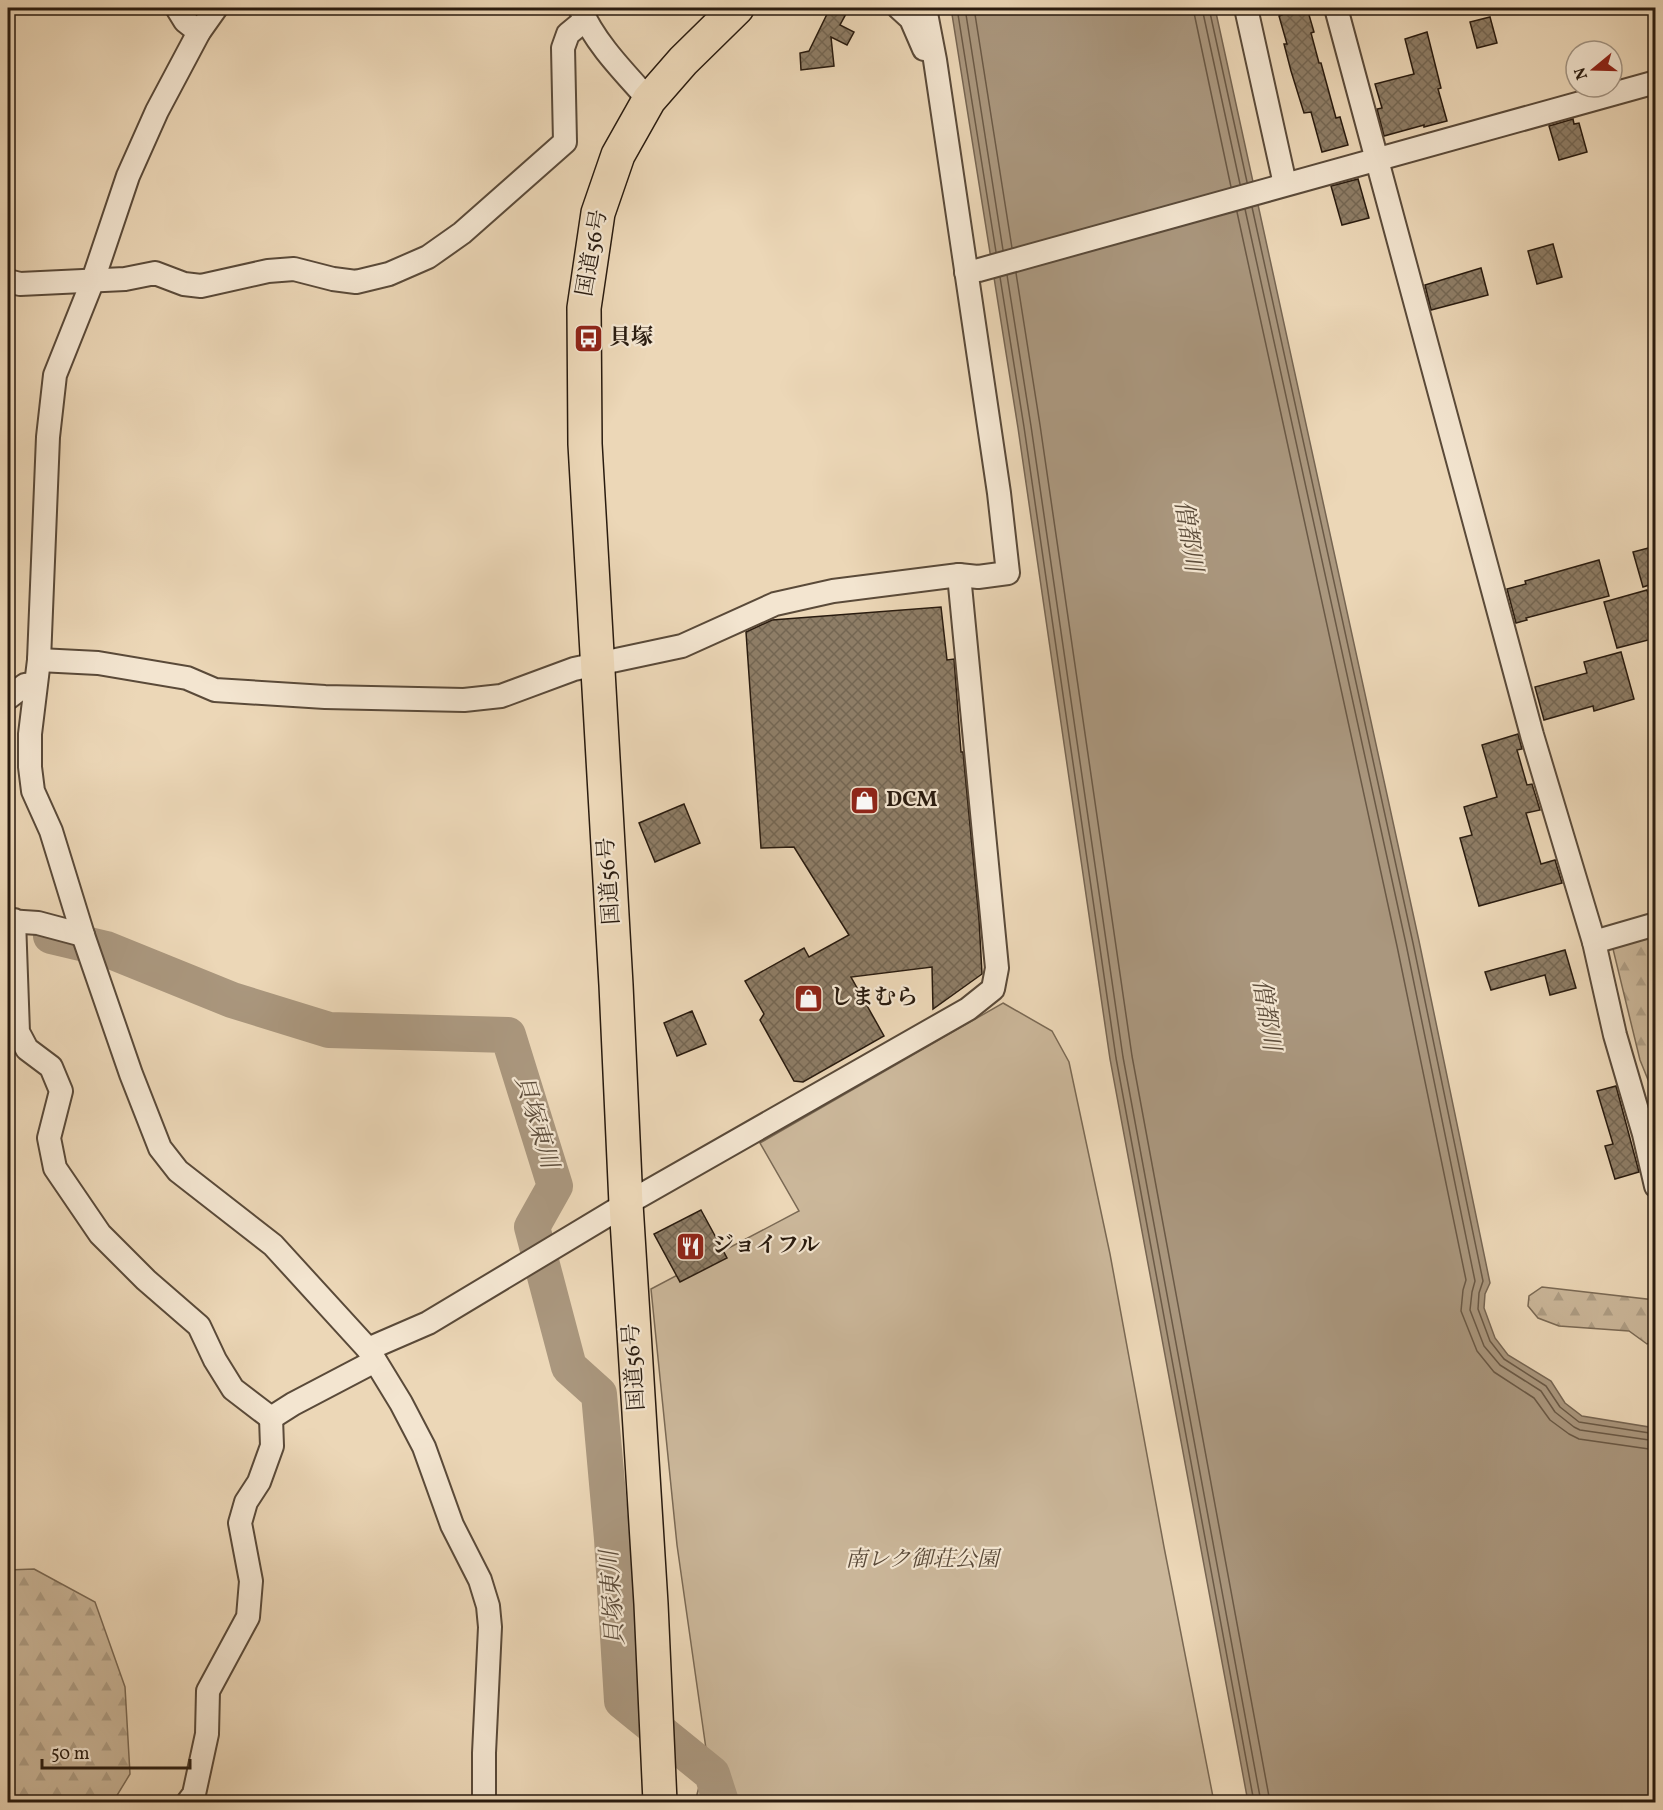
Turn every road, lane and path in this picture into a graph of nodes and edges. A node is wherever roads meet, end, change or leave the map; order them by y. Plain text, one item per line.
1 (177, 8) edge
2 (216, 8) edge
3 (737, 8) edge
4 (899, 8) edge
5 (925, 8) edge
6 (1246, 8) edge
7 (1336, 8) edge
8 (583, 14) edge
9 (199, 32) junction
10 (935, 60) junction
11 (1656, 82) edge
12 (649, 100) junction
13 (1377, 160) junction
14 (1278, 186) junction
15 (972, 271) junction
16 (93, 280) junction
17 (8, 281) edge
18 (959, 575) junction
19 (39, 660) junction
20 (597, 664) junction
21 (36, 684) junction
22 (8, 698) edge
23 (11, 921) edge
24 (1656, 924) edge
25 (83, 935) junction
26 (1594, 942) junction
27 (1656, 1186) edge
28 (626, 1204) junction
29 (372, 1355) junction
30 (271, 1418) junction
31 (188, 1803) edge
32 (484, 1803) edge
33 (660, 1803) edge

1 - 9 street
2 - 9 street
3 - 12 highway, 国道56号
4 - 10 street
5 - 10 street
6 - 14 street
7 - 13 street
8 - 12 street
8 - 16 street
9 - 16 street
10 - 15 street
11 - 13 street
12 - 20 highway, 国道56号
13 - 14 street
13 - 26 street
14 - 15 street
15 - 18 street
16 - 17 street
16 - 19 street
18 - 20 street
18 - 28 street
19 - 20 street
19 - 21 street
20 - 28 highway, 国道56号
21 - 22 street
21 - 25 street
23 - 25 street
23 - 30 street
24 - 26 street
25 - 29 street
26 - 27 street
28 - 29 street
28 - 33 highway, 国道56号
29 - 30 street
29 - 32 street
30 - 31 street

